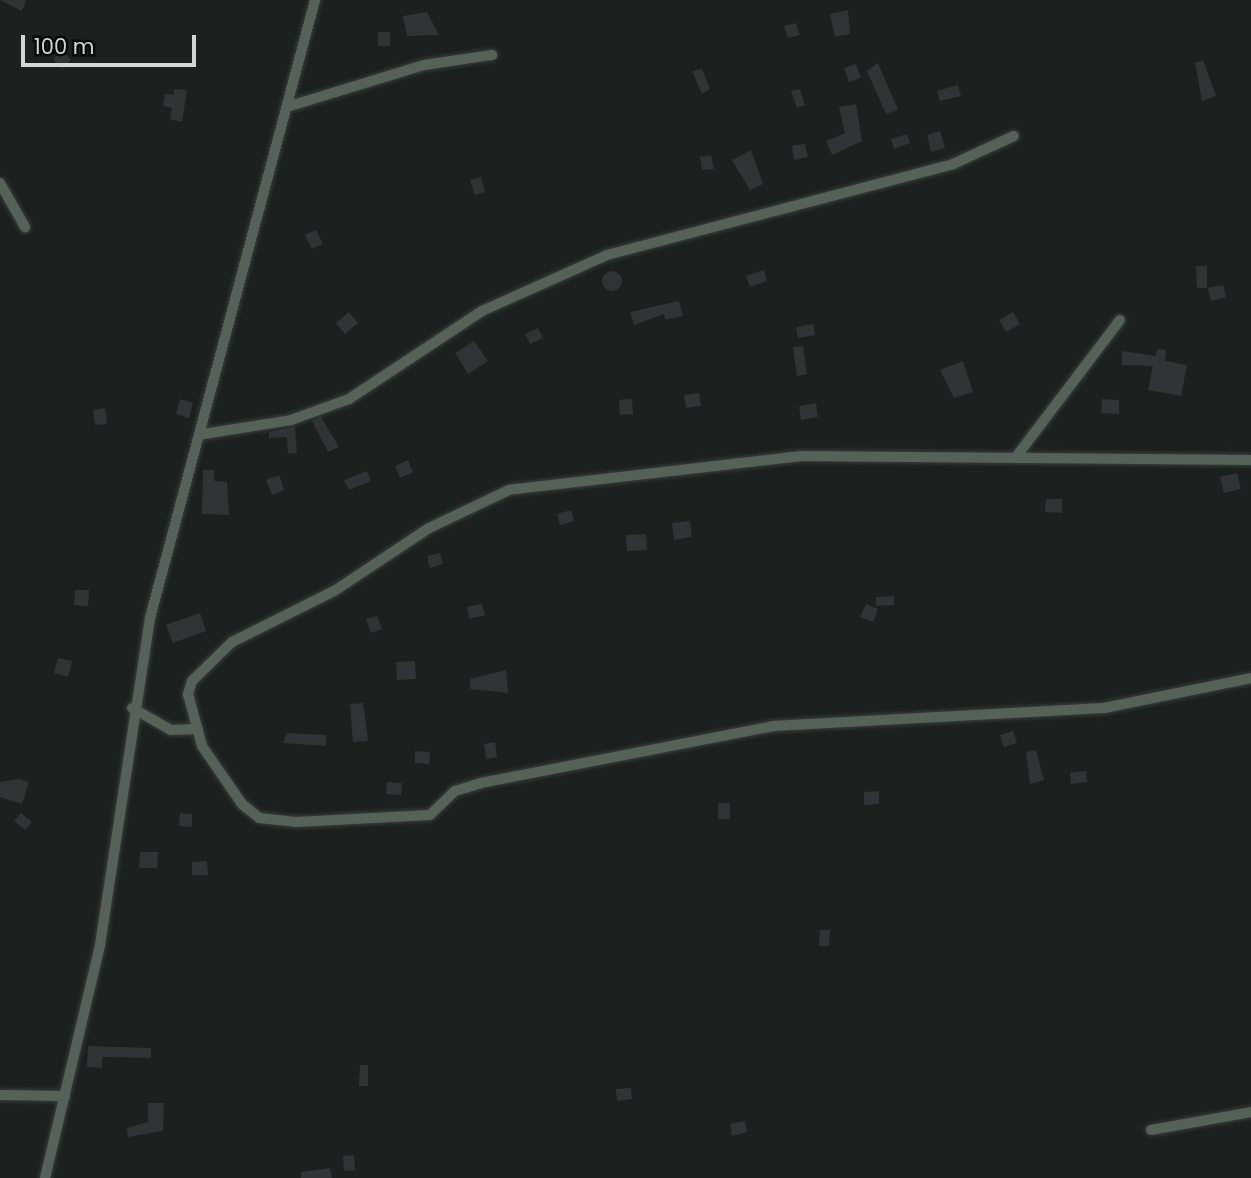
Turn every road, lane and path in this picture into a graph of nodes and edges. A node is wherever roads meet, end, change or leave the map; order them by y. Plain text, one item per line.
1 (316, 0) edge
2 (492, 55) dead end
3 (290, 107) junction
4 (1014, 136) dead end
5 (0, 183) edge
6 (25, 226) dead end
7 (1120, 320) dead end
8 (204, 434) junction
9 (1016, 457) junction
10 (1251, 460) edge
11 (1251, 678) edge
12 (132, 708) junction
13 (198, 729) junction
14 (0, 1095) edge
15 (65, 1096) junction
16 (1251, 1112) edge
17 (1151, 1130) dead end
18 (45, 1178) edge

1 - 3 street
2 - 3 street
3 - 8 street
4 - 8 street
5 - 6 street
7 - 9 street
8 - 12 street
9 - 10 street
9 - 13 street
11 - 13 street
12 - 13 street
12 - 15 street
14 - 15 street
15 - 18 street
16 - 17 street

